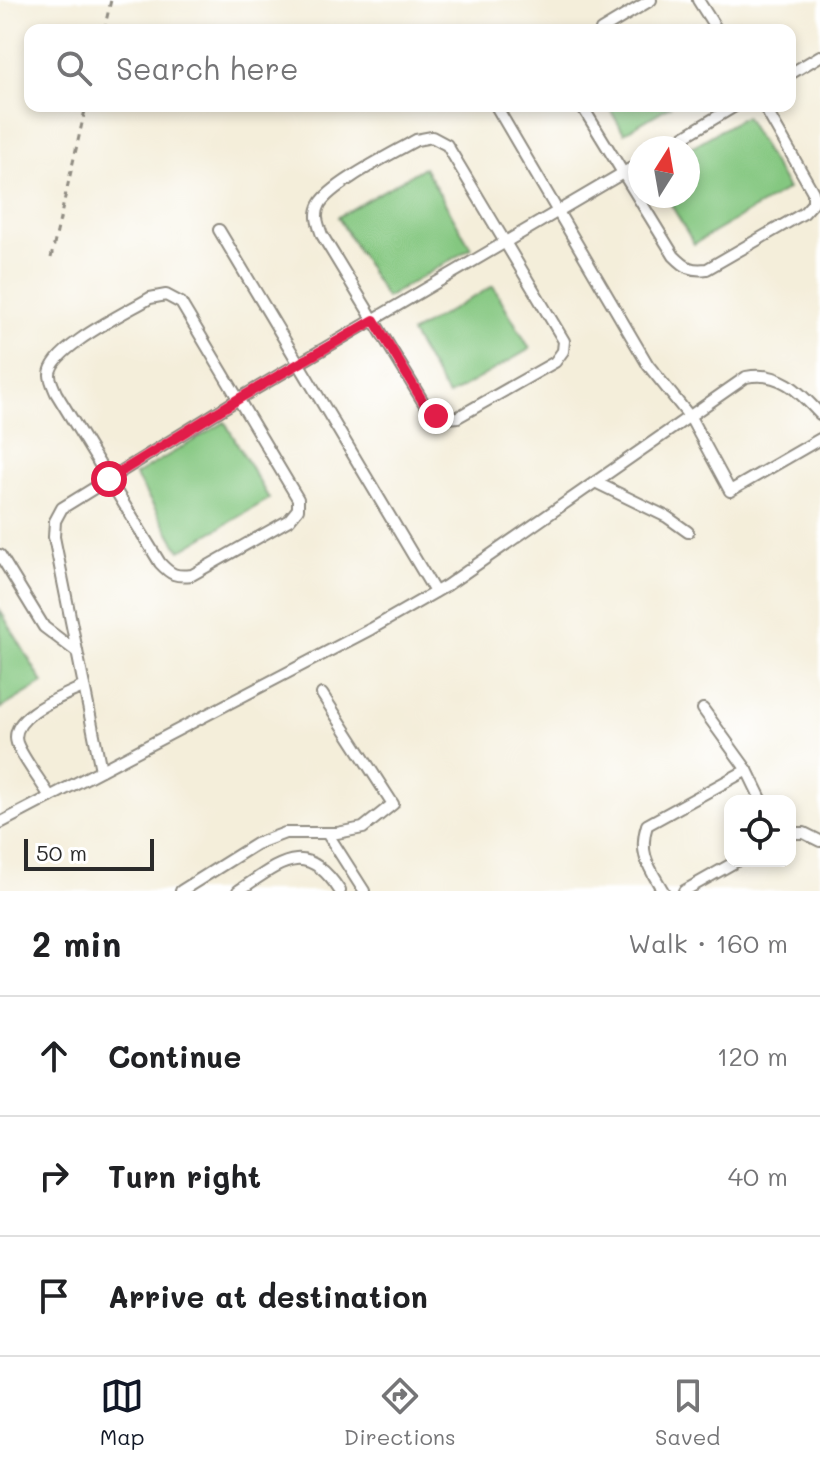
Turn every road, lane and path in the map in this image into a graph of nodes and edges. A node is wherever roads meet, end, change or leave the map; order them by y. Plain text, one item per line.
1 (111, 0) edge
2 (651, 0) edge
3 (698, 0) edge
4 (105, 24) edge
5 (611, 24) edge
6 (713, 24) edge
7 (820, 56) edge
8 (796, 70) edge
9 (85, 112) edge
10 (500, 112) edge
11 (586, 112) edge
12 (725, 112) edge
13 (767, 112) edge
14 (685, 136) edge
15 (628, 170) edge
16 (623, 173) junction
17 (558, 211) junction
18 (219, 230) dead end
19 (506, 242) junction
20 (51, 258) dead end
21 (374, 320) junction
22 (299, 364) junction
23 (240, 398) junction
24 (820, 414) edge
25 (690, 417) junction
26 (820, 439) edge
27 (109, 479) junction
28 (595, 482) junction
29 (688, 532) dead end
30 (0, 555) edge
31 (435, 592) junction
32 (77, 652) junction
33 (84, 686) junction
34 (322, 694) dead end
35 (703, 709) dead end
36 (101, 770) junction
37 (747, 770) junction
38 (759, 795) edge
39 (50, 797) junction
40 (0, 823) edge
41 (327, 833) junction
42 (796, 833) edge
43 (820, 841) edge
44 (726, 867) edge
45 (181, 891) edge
46 (238, 891) edge
47 (340, 891) edge
48 (364, 891) edge
49 (663, 891) edge
50 (684, 891) edge

1 - 4 path
2 - 5 lane
3 - 6 lane
7 - 8 lane
9 - 20 path
10 - 17 lane
11 - 16 lane
12 - 14 lane
13 - 16 lane
15 - 16 lane
16 - 17 lane
17 - 19 lane
17 - 25 lane
18 - 22 lane
19 - 21 lane
19 - 21 lane
19 - 21 lane
21 - 22 lane
22 - 23 lane
22 - 31 lane
23 - 27 lane
23 - 27 lane
23 - 27 lane
24 - 25 lane
25 - 26 lane
25 - 28 lane
27 - 32 lane
28 - 29 lane
28 - 31 lane
30 - 32 lane
31 - 36 lane
32 - 33 lane
33 - 36 lane
33 - 39 lane
34 - 41 lane
35 - 37 lane
36 - 39 lane
37 - 38 lane
37 - 49 lane
39 - 40 lane
41 - 45 lane
41 - 48 lane
42 - 43 lane
44 - 50 lane
46 - 47 lane

